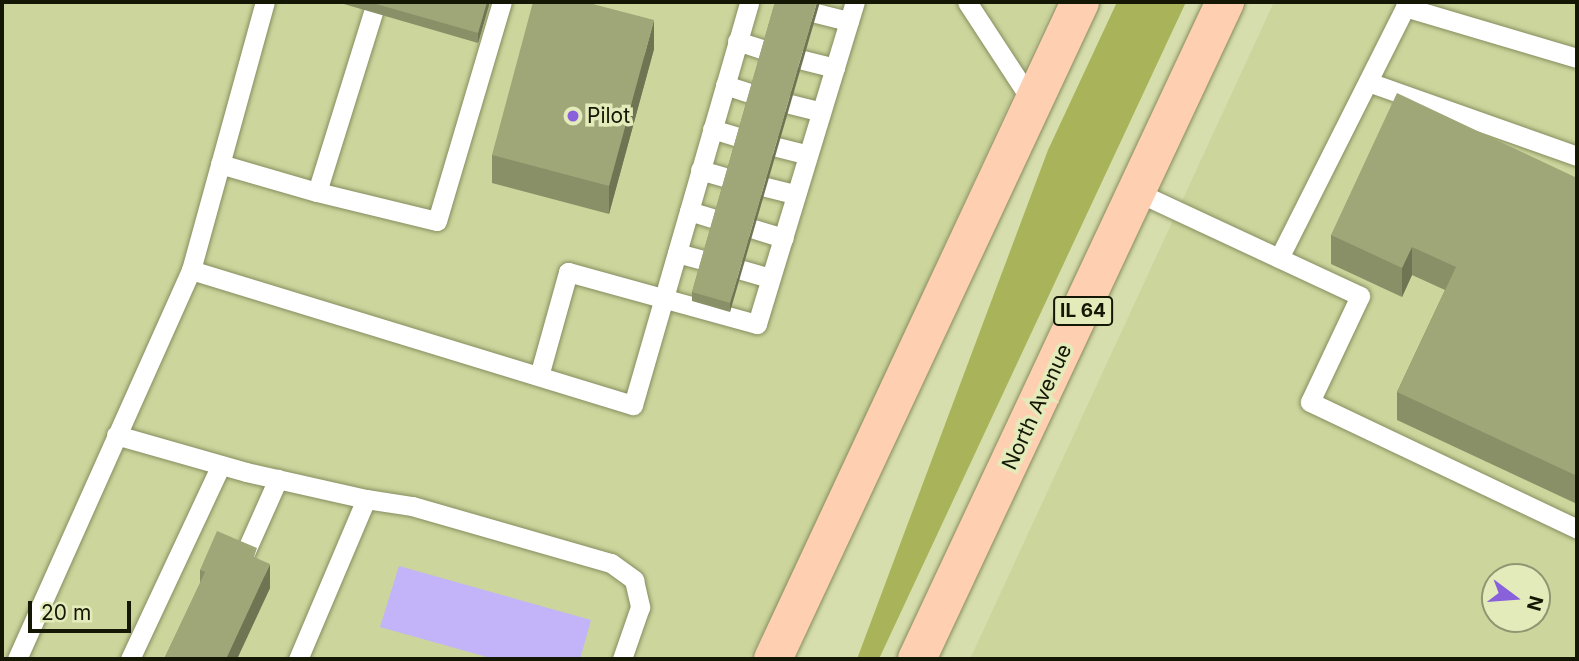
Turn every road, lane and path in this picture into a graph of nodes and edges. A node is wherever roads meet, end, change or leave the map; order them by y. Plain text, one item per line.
1 (265, 2) edge
2 (502, 2) edge
3 (749, 2) edge
4 (855, 2) edge
5 (967, 2) edge
6 (1080, 2) edge
7 (1225, 2) edge
8 (373, 12) edge
9 (816, 13) edge
10 (849, 21) junction
11 (737, 41) junction
12 (764, 50) edge
13 (1577, 58) edge
14 (803, 60) edge
15 (835, 68) junction
16 (1368, 82) junction
17 (725, 85) junction
18 (752, 94) edge
19 (1032, 103) junction
20 (790, 104) edge
21 (821, 112) junction
22 (712, 129) junction
23 (739, 137) edge
24 (777, 147) edge
25 (808, 155) junction
26 (1577, 156) edge
27 (220, 164) junction
28 (701, 170) junction
29 (727, 178) edge
30 (766, 187) edge
31 (317, 192) junction
32 (1138, 192) junction
33 (795, 194) junction
34 (689, 211) junction
35 (715, 219) edge
36 (754, 229) edge
37 (784, 238) junction
38 (677, 253) junction
39 (1279, 258) junction
40 (703, 260) edge
41 (191, 270) junction
42 (742, 270) edge
43 (770, 278) junction
44 (664, 299) junction
45 (539, 376) junction
46 (116, 435) junction
47 (220, 465) junction
48 (278, 479) junction
49 (366, 499) junction
50 (1577, 529) edge
51 (242, 562) edge
52 (18, 659) edge
53 (130, 659) edge
54 (298, 659) edge
55 (622, 659) edge
56 (773, 659) edge
57 (917, 659) edge

1 - 27 lane
2 - 31 lane
3 - 11 lane
4 - 10 lane
5 - 19 lane
6 - 19 main road
7 - 32 main road, North Avenue / IL 64
8 - 31 lane
9 - 10 lane
10 - 15 lane
11 - 12 lane
11 - 17 lane
13 - 16 lane
14 - 15 lane
15 - 21 lane
16 - 26 lane
16 - 39 lane
17 - 18 lane
17 - 22 lane
19 - 56 main road
20 - 21 lane
21 - 25 lane
22 - 23 lane
22 - 28 lane
24 - 25 lane
25 - 33 lane
27 - 31 lane
27 - 41 lane
28 - 29 lane
28 - 34 lane
30 - 33 lane
32 - 39 lane
32 - 57 main road, North Avenue / IL 64
33 - 37 lane
34 - 35 lane
34 - 38 lane
36 - 37 lane
37 - 43 lane
38 - 40 lane
38 - 44 lane
39 - 50 lane
41 - 45 lane
41 - 46 lane
42 - 43 lane
43 - 44 lane
44 - 45 lane
44 - 45 lane
46 - 47 lane
46 - 52 lane
47 - 48 lane
47 - 53 lane
48 - 49 lane
48 - 51 lane
49 - 54 lane
49 - 55 lane

